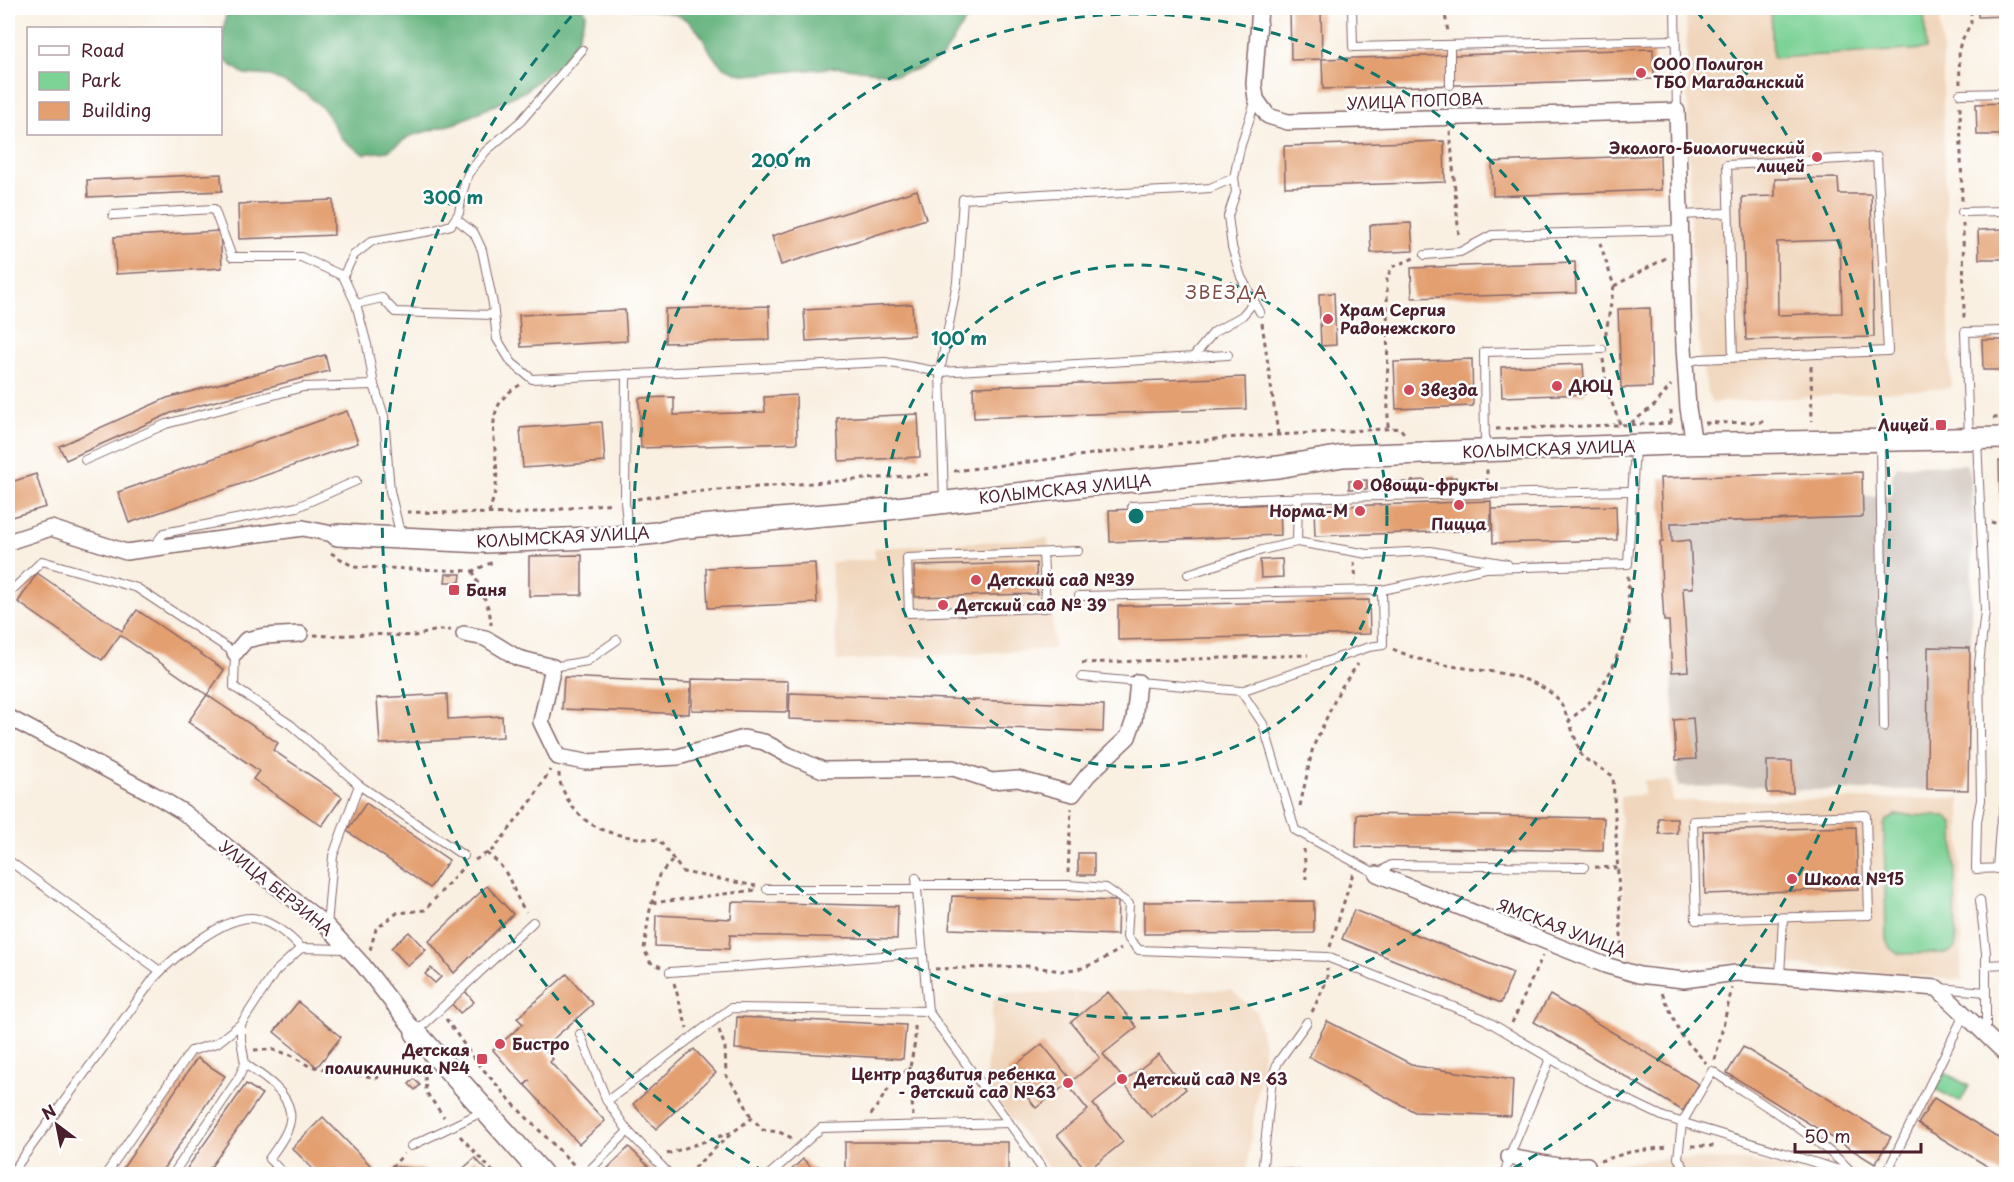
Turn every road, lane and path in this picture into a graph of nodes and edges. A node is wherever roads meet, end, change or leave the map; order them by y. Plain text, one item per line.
1 (1260, 8) edge
2 (1352, 8) edge
3 (1444, 8) edge
4 (1675, 8) edge
5 (1971, 8) edge
6 (1676, 40) junction
7 (1450, 45) junction
8 (582, 50) dead end
9 (1450, 86) dead end
10 (2007, 93) edge
11 (1960, 94) junction
12 (1256, 99) junction
13 (1677, 111) junction
14 (1449, 118) junction
15 (1234, 178) junction
16 (2007, 211) edge
17 (1962, 212) junction
18 (1728, 213) junction
19 (113, 215) dead end
20 (456, 219) junction
21 (1680, 222) junction
22 (1596, 233) junction
23 (1460, 252) junction
24 (1425, 255) joint
25 (1669, 256) dead end
26 (343, 276) junction
27 (1614, 286) junction
28 (1254, 302) junction
29 (356, 304) junction
30 (1260, 312) joint
31 (494, 315) junction
32 (2007, 331) edge
33 (1965, 332) junction
34 (1602, 349) junction
35 (1811, 354) junction
36 (1228, 355) dead end
37 (1193, 357) junction
38 (1733, 358) junction
39 (1685, 363) junction
40 (940, 372) junction
41 (626, 374) junction
42 (532, 379) junction
43 (374, 385) junction
44 (1671, 385) dead end
45 (1812, 421) dead end
46 (1620, 424) dead end
47 (1629, 424) dead end
48 (1388, 428) junction
49 (1278, 434) junction
50 (1408, 438) dead end
51 (2007, 438) edge
52 (1973, 439) junction
53 (1880, 440) junction
54 (1694, 444) junction
55 (1635, 446) junction
56 (1486, 457) junction
57 (85, 460) dead end
58 (943, 473) junction
59 (356, 481) dead end
60 (1633, 491) junction
61 (1487, 494) junction
62 (1298, 497) junction
63 (625, 501) junction
64 (944, 502) junction
65 (1132, 506) dead end
66 (396, 512) junction
67 (489, 513) junction
68 (338, 535) joint
69 (628, 535) junction
70 (401, 538) junction
71 (8, 542) edge
72 (1298, 542) junction
73 (152, 548) junction
74 (1078, 551) dead end
75 (1353, 552) junction
76 (1043, 553) junction
77 (1628, 564) junction
78 (1522, 567) junction
79 (473, 571) dead end
80 (1188, 574) dead end
81 (1357, 590) junction
82 (1382, 590) junction
83 (8, 594) edge
84 (1079, 596) dead end
85 (300, 634) joint
86 (464, 634) joint
87 (484, 638) junction
88 (617, 640) dead end
89 (1383, 645) junction
90 (1369, 647) junction
91 (236, 653) junction
92 (1313, 654) dead end
93 (1082, 663) dead end
94 (553, 667) junction
95 (1082, 677) dead end
96 (1138, 682) junction
97 (1241, 691) junction
98 (8, 717) edge
99 (1569, 721) junction
100 (1884, 727) dead end
101 (558, 757) junction
102 (359, 785) junction
103 (2007, 800) edge
104 (1069, 816) dead end
105 (1295, 830) junction
106 (1304, 835) junction
107 (486, 854) junction
108 (464, 856) dead end
109 (8, 861) edge
110 (672, 861) junction
111 (1356, 862) junction
112 (1584, 867) joint
113 (1617, 868) junction
114 (2007, 868) edge
115 (1997, 869) junction
116 (1377, 874) junction
117 (1306, 879) dead end
118 (917, 884) junction
119 (1068, 885) junction
120 (767, 888) junction
121 (1980, 900) dead end
122 (652, 903) junction
123 (1782, 918) junction
124 (533, 922) joint
125 (327, 926) junction
126 (1548, 942) junction
127 (1132, 943) junction
128 (301, 948) junction
129 (346, 949) junction
130 (923, 953) junction
131 (1327, 957) junction
132 (2007, 964) edge
133 (363, 965) junction
134 (1986, 965) junction
135 (924, 969) junction
136 (160, 971) junction
137 (1624, 971) junction
138 (670, 972) junction
139 (1736, 973) junction
140 (1780, 976) junction
141 (1657, 977) junction
142 (1327, 980) dead end
143 (1937, 988) junction
144 (1986, 992) junction
145 (440, 1010) junction
146 (915, 1011) junction
147 (928, 1011) junction
148 (1964, 1016) junction
149 (715, 1020) junction
150 (1307, 1022) joint
151 (241, 1024) junction
152 (416, 1033) junction
153 (1507, 1033) junction
154 (580, 1034) dead end
155 (1986, 1036) junction
156 (690, 1039) junction
157 (243, 1050) junction
158 (2007, 1054) edge
159 (1550, 1059) junction
160 (245, 1064) junction
161 (910, 1067) junction
162 (1712, 1071) junction
163 (425, 1075) dead end
164 (607, 1101) junction
165 (485, 1110) junction
166 (752, 1118) junction
167 (1009, 1123) junction
168 (1682, 1123) junction
169 (914, 1125) junction
170 (863, 1127) junction
171 (628, 1131) junction
172 (733, 1132) junction
173 (805, 1143) junction
174 (411, 1146) joint
175 (1680, 1146) junction
176 (1509, 1157) junction
177 (654, 1159) junction
178 (1587, 1165) joint
179 (1262, 1172) edge
180 (11, 1174) edge
181 (106, 1174) edge
182 (172, 1174) edge
183 (284, 1174) edge
184 (385, 1174) edge
185 (542, 1174) edge
186 (584, 1174) edge
187 (669, 1174) edge
188 (687, 1174) edge
189 (770, 1174) edge
190 (1046, 1174) edge
191 (1297, 1174) edge
192 (1505, 1174) edge
193 (1688, 1174) edge
194 (1853, 1174) edge
195 (1886, 1174) edge

1 - 12 street
2 - 7 lane
3 - 7 path
4 - 6 lane
5 - 11 path
6 - 7 lane
6 - 13 lane
7 - 9 lane
8 - 20 lane
10 - 11 lane
11 - 17 path
12 - 14 street, УЛИЦА ПОПОВА
12 - 15 lane
13 - 14 street, УЛИЦА ПОПОВА
13 - 21 street
14 - 23 path
15 - 28 lane
15 - 40 lane
16 - 17 lane
17 - 33 path
18 - 21 lane
18 - 35 lane
18 - 38 lane
19 - 26 lane
20 - 26 lane
20 - 31 lane
21 - 22 lane
21 - 39 street
22 - 23 lane
22 - 27 path
23 - 24 lane
24 - 48 path
25 - 27 path
26 - 29 lane
27 - 34 path
28 - 30 lane
28 - 37 lane
29 - 31 lane
29 - 43 lane
30 - 49 path
31 - 42 lane
32 - 33 lane
33 - 52 lane
34 - 46 path
34 - 56 lane
35 - 38 lane
35 - 45 path
36 - 37 lane
37 - 40 lane
38 - 39 lane
39 - 54 street
40 - 41 lane
40 - 58 lane
41 - 42 lane
41 - 63 lane
42 - 67 path
43 - 57 lane
43 - 66 lane
44 - 47 path
48 - 49 path
48 - 50 path
49 - 58 path
51 - 52 street, КОЛЫМСКАЯ УЛИЦА
52 - 53 street, КОЛЫМСКАЯ УЛИЦА
52 - 115 lane
53 - 54 street, КОЛЫМСКАЯ УЛИЦА
53 - 100 lane
54 - 55 street, КОЛЫМСКАЯ УЛИЦА
55 - 56 street, КОЛЫМСКАЯ УЛИЦА
55 - 60 lane
56 - 61 path
56 - 64 street, КОЛЫМСКАЯ УЛИЦА
58 - 63 path
58 - 64 lane
59 - 73 lane
60 - 61 lane
60 - 77 lane
61 - 62 lane
62 - 65 lane
62 - 72 lane
63 - 67 path
63 - 69 lane
64 - 69 street, КОЛЫМСКАЯ УЛИЦА
66 - 67 path
66 - 70 lane
68 - 70 street, КОЛЫМСКАЯ УЛИЦА
68 - 73 street, КОЛЫМСКАЯ УЛИЦА
69 - 70 street, КОЛЫМСКАЯ УЛИЦА
71 - 73 street, КОЛЫМСКАЯ УЛИЦА
72 - 75 lane
72 - 80 lane
74 - 76 lane
75 - 78 lane
75 - 81 path
76 - 76 lane
77 - 78 lane
77 - 99 path
78 - 82 lane
79 - 87 path
81 - 82 lane
81 - 84 lane
82 - 89 lane
83 - 91 lane
85 - 86 path
85 - 91 street
86 - 87 street
87 - 94 street
88 - 94 lane
89 - 90 lane
89 - 99 path
90 - 97 lane
90 - 105 path
91 - 102 lane
92 - 93 path
94 - 101 street
95 - 96 lane
96 - 97 lane
96 - 101 street
97 - 105 lane
98 - 125 street, УЛИЦА БЕРЗИНА
99 - 113 path
101 - 107 path
101 - 110 path
102 - 108 lane
102 - 125 lane
103 - 115 lane
104 - 119 path
105 - 106 lane
106 - 111 lane
106 - 117 path
107 - 124 path
107 - 133 path
109 - 136 lane
110 - 120 path
110 - 122 path
111 - 116 lane
111 - 131 path
112 - 113 path
112 - 116 lane
113 - 137 path
114 - 115 lane
116 - 126 street, ЯМСКАЯ УЛИЦА
118 - 119 lane
118 - 120 lane
118 - 130 lane
119 - 127 lane
120 - 122 path
121 - 134 lane
122 - 138 path
123 - 123 lane
123 - 140 lane
124 - 145 lane
125 - 129 street, УЛИЦА БЕРЗИНА
126 - 137 street, ЯМСКАЯ УЛИЦА
126 - 153 path
127 - 131 lane
127 - 135 path
128 - 129 lane
128 - 136 lane
128 - 151 lane
129 - 133 street, УЛИЦА БЕРЗИНА
130 - 135 lane
130 - 138 lane
131 - 153 lane
132 - 134 lane
133 - 152 street, УЛИЦА БЕРЗИНА
134 - 144 lane
135 - 147 lane
136 - 180 lane
137 - 141 street, ЯМСКАЯ УЛИЦА
138 - 156 path
139 - 140 street, ЯМСКАЯ УЛИЦА
139 - 141 street, ЯМСКАЯ УЛИЦА
139 - 162 path
140 - 143 street, ЯМСКАЯ УЛИЦА
141 - 162 path
142 - 150 path
143 - 144 lane, ЯМСКАЯ УЛИЦА
143 - 148 street
144 - 155 lane
145 - 152 lane
145 - 186 path
146 - 147 lane
146 - 149 lane
146 - 161 path
147 - 167 lane
148 - 155 street
148 - 195 lane
149 - 156 lane
149 - 166 path
150 - 179 lane
151 - 157 lane
151 - 181 lane
152 - 165 street, УЛИЦА БЕРЗИНА
153 - 159 lane
154 - 164 lane
155 - 158 street
156 - 164 lane
157 - 160 lane
157 - 163 path
159 - 168 lane
159 - 176 lane
160 - 182 lane
160 - 183 lane
161 - 169 path
161 - 170 path
162 - 168 lane
162 - 194 lane
164 - 171 lane
165 - 174 lane
165 - 185 street, УЛИЦА БЕРЗИНА
166 - 172 path
166 - 173 path
167 - 169 lane
167 - 190 lane
168 - 175 lane
168 - 194 lane
169 - 170 lane
170 - 173 lane
171 - 177 lane
171 - 186 lane
172 - 177 path
172 - 188 path
173 - 189 lane
174 - 184 path
175 - 178 path
175 - 193 lane
176 - 178 street
176 - 192 lane
177 - 187 lane
179 - 191 lane

